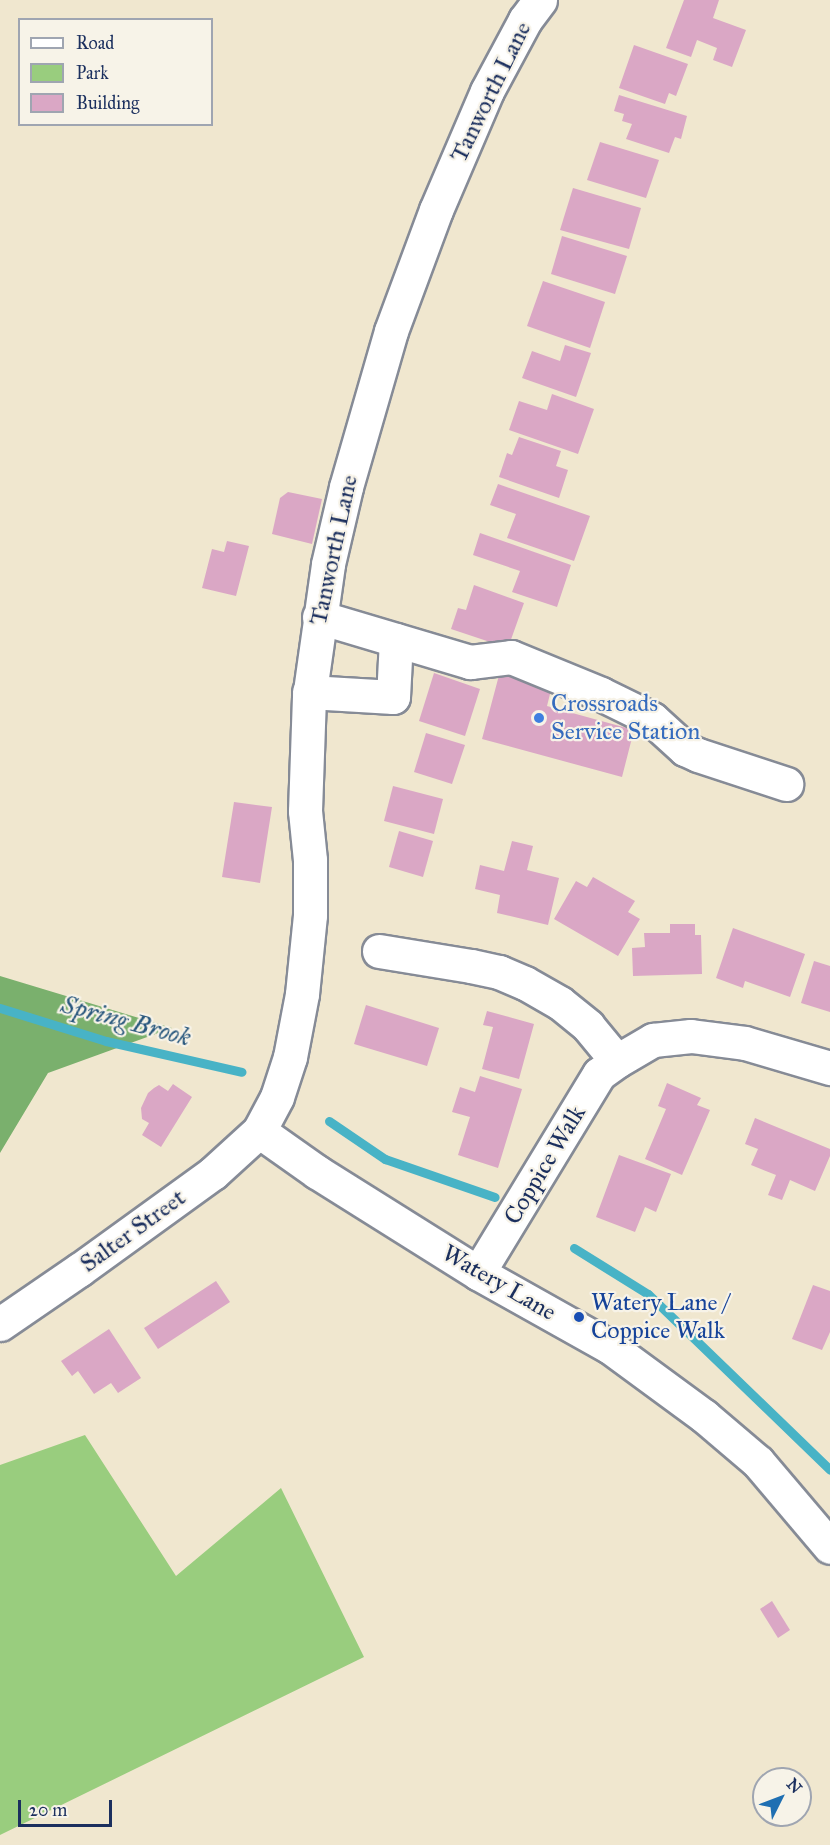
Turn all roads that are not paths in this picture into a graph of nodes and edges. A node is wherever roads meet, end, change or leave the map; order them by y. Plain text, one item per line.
1 (540, 0) edge
2 (319, 617) junction
3 (408, 643) junction
4 (309, 692) junction
5 (786, 784) dead end
6 (379, 951) dead end
7 (617, 1061) junction
8 (830, 1068) edge
9 (260, 1131) junction
10 (478, 1274) junction
11 (0, 1324) edge
12 (830, 1547) edge

1 - 2 main road, Tanworth Lane
2 - 3 main road
2 - 4 main road, Tanworth Lane
3 - 4 main road
3 - 5 main road
4 - 9 main road, Tanworth Lane
6 - 7 main road
7 - 8 main road, Coppice Walk
7 - 10 main road, Coppice Walk
9 - 10 main road, Watery Lane
9 - 11 main road, Salter Street
10 - 12 main road, Watery Lane

